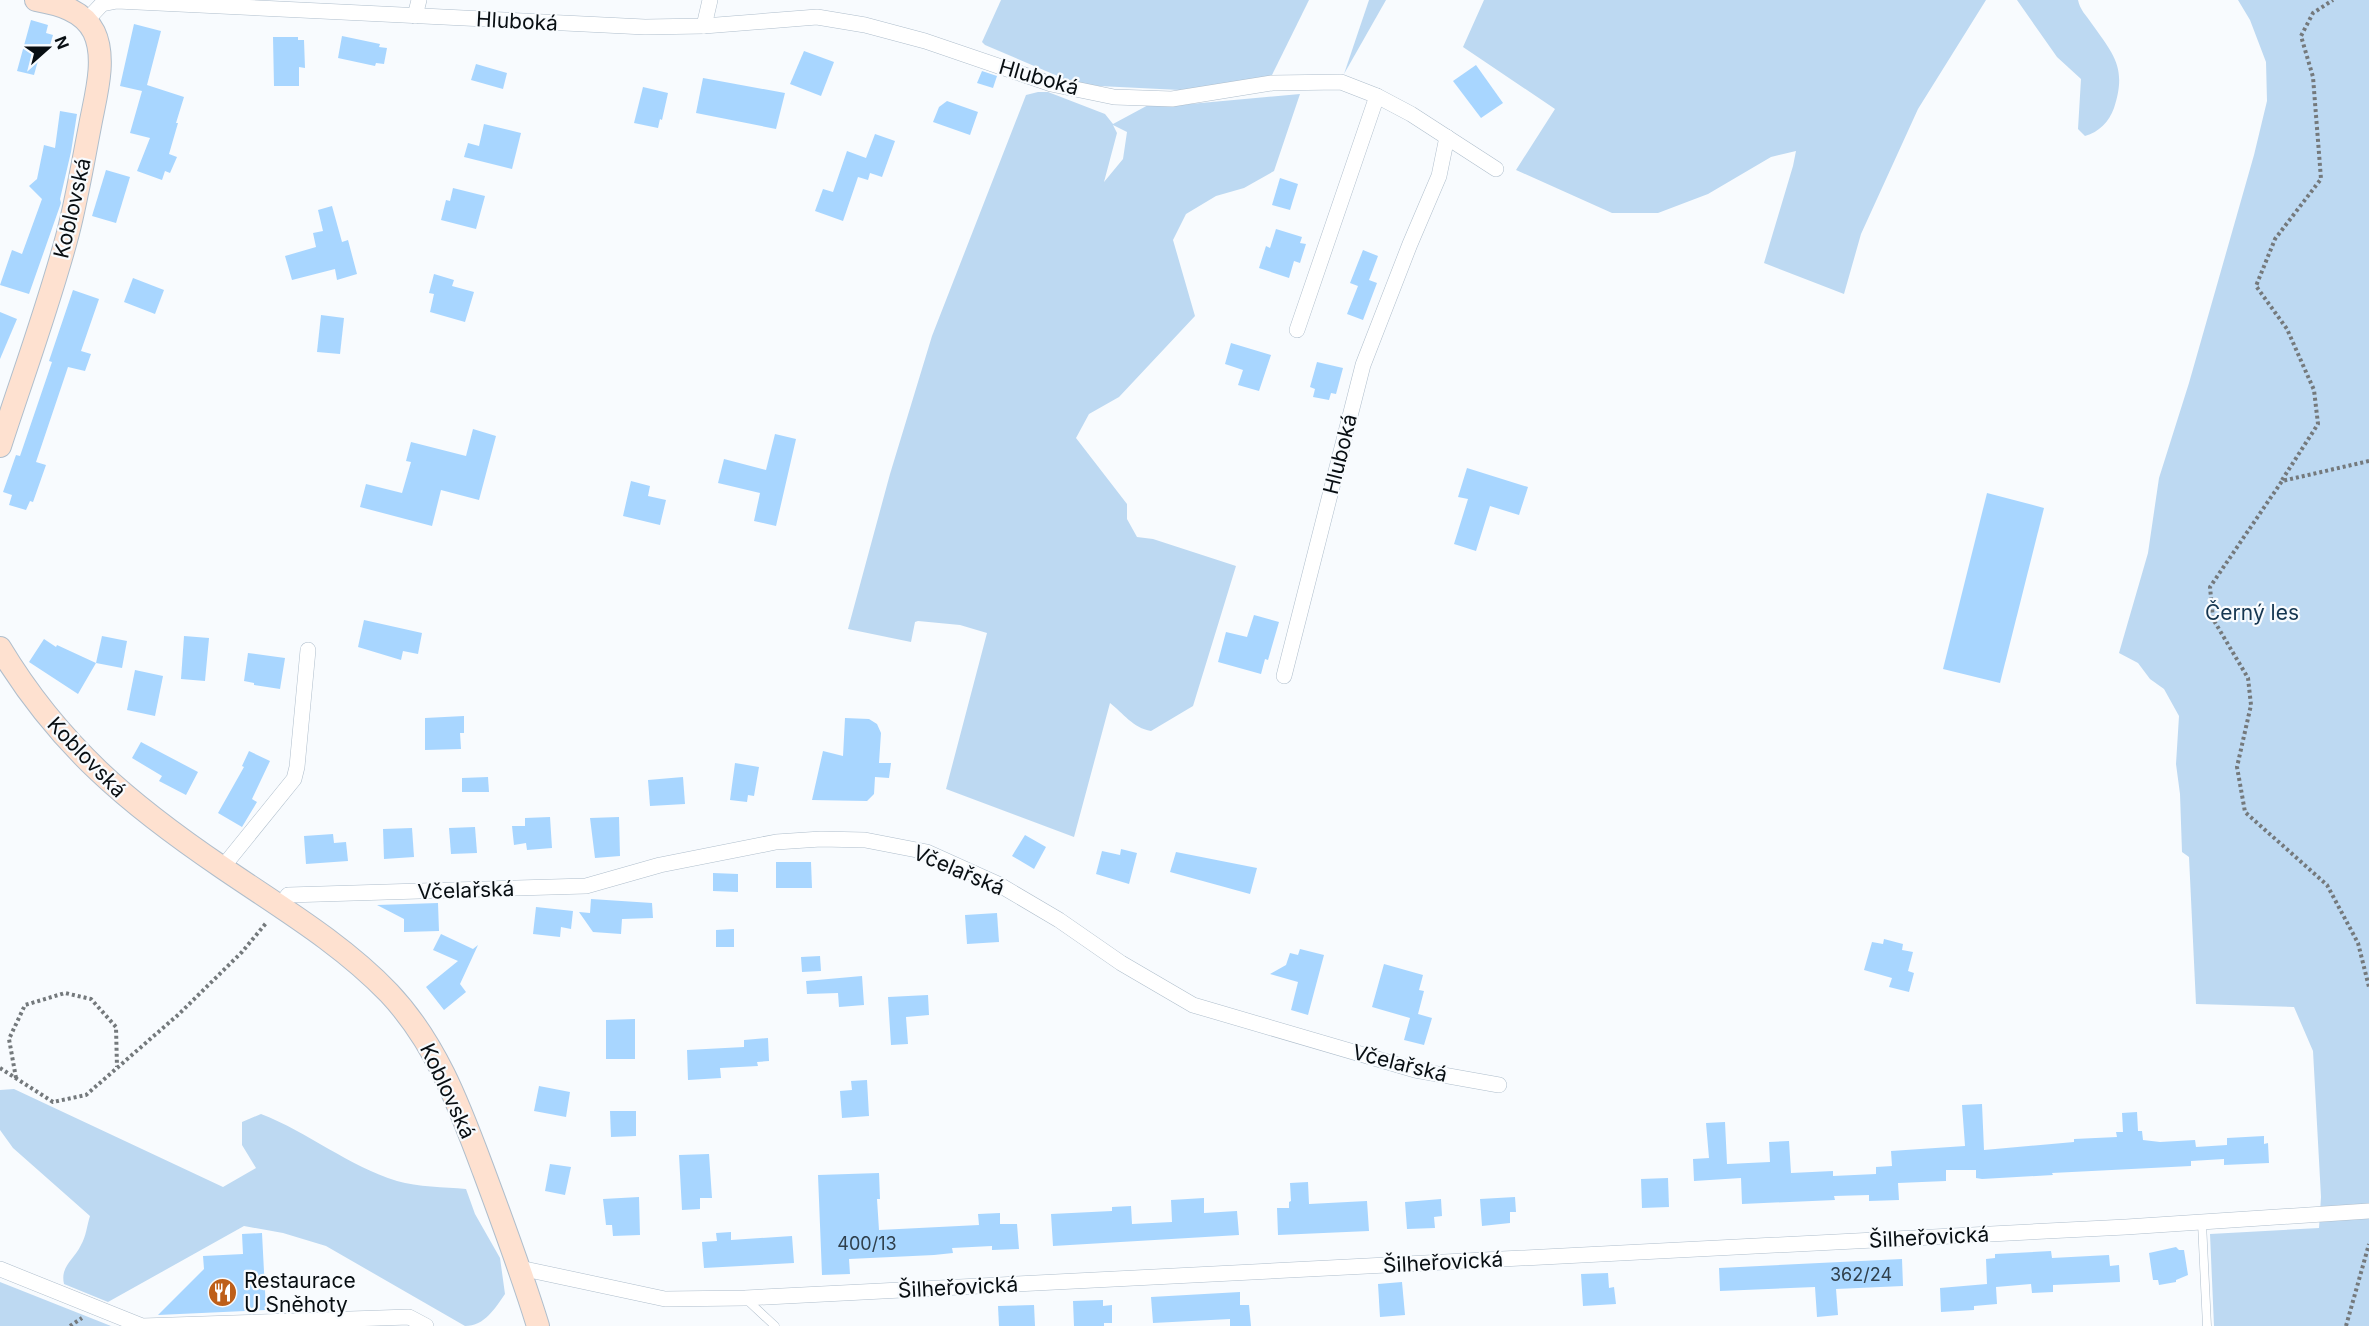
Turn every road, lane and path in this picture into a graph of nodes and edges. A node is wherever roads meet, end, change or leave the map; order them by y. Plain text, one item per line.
1 (36, 0) edge
2 (419, 0) edge
3 (711, 0) edge
4 (2333, 0) edge
5 (103, 2) edge
6 (415, 16) junction
7 (86, 21) junction
8 (704, 26) junction
9 (1377, 96) junction
10 (1447, 137) junction
11 (1496, 169) dead end
12 (1297, 330) dead end
13 (0, 446) edge
14 (2369, 461) edge
15 (2282, 481) junction
16 (0, 648) edge
17 (309, 650) dead end
18 (1284, 676) dead end
19 (222, 868) junction
20 (280, 906) junction
21 (2369, 987) edge
22 (0, 1068) edge
23 (117, 1068) junction
24 (16, 1078) junction
25 (1499, 1085) dead end
26 (2369, 1211) edge
27 (2202, 1223) junction
28 (2369, 1244) edge
29 (520, 1268) junction
30 (0, 1269) edge
31 (745, 1298) junction
32 (426, 1326) edge
33 (538, 1326) edge
34 (775, 1326) edge
35 (2207, 1326) edge
36 (2346, 1326) edge

1 - 7 street
2 - 6 street
3 - 8 street
4 - 15 path
5 - 6 street, Hluboká
5 - 7 street, Hluboká
6 - 8 street, Hluboká
7 - 13 street, Koblovská
8 - 9 street, Hluboká
9 - 10 street, Hluboká
9 - 12 street
10 - 11 street, Hluboká
10 - 18 street, Hluboká
14 - 15 path
15 - 21 path
16 - 19 street, Koblovská
17 - 19 street
19 - 20 street, Koblovská
20 - 23 path
20 - 25 street, Včelařská
20 - 29 street, Koblovská
22 - 24 path
23 - 24 path
23 - 24 path
26 - 27 street, Šilheřovická
27 - 31 street, Šilheřovická
27 - 35 lane
28 - 36 path
29 - 31 street, Šilheřovická
29 - 33 street, Koblovská
30 - 32 street
31 - 34 lane

